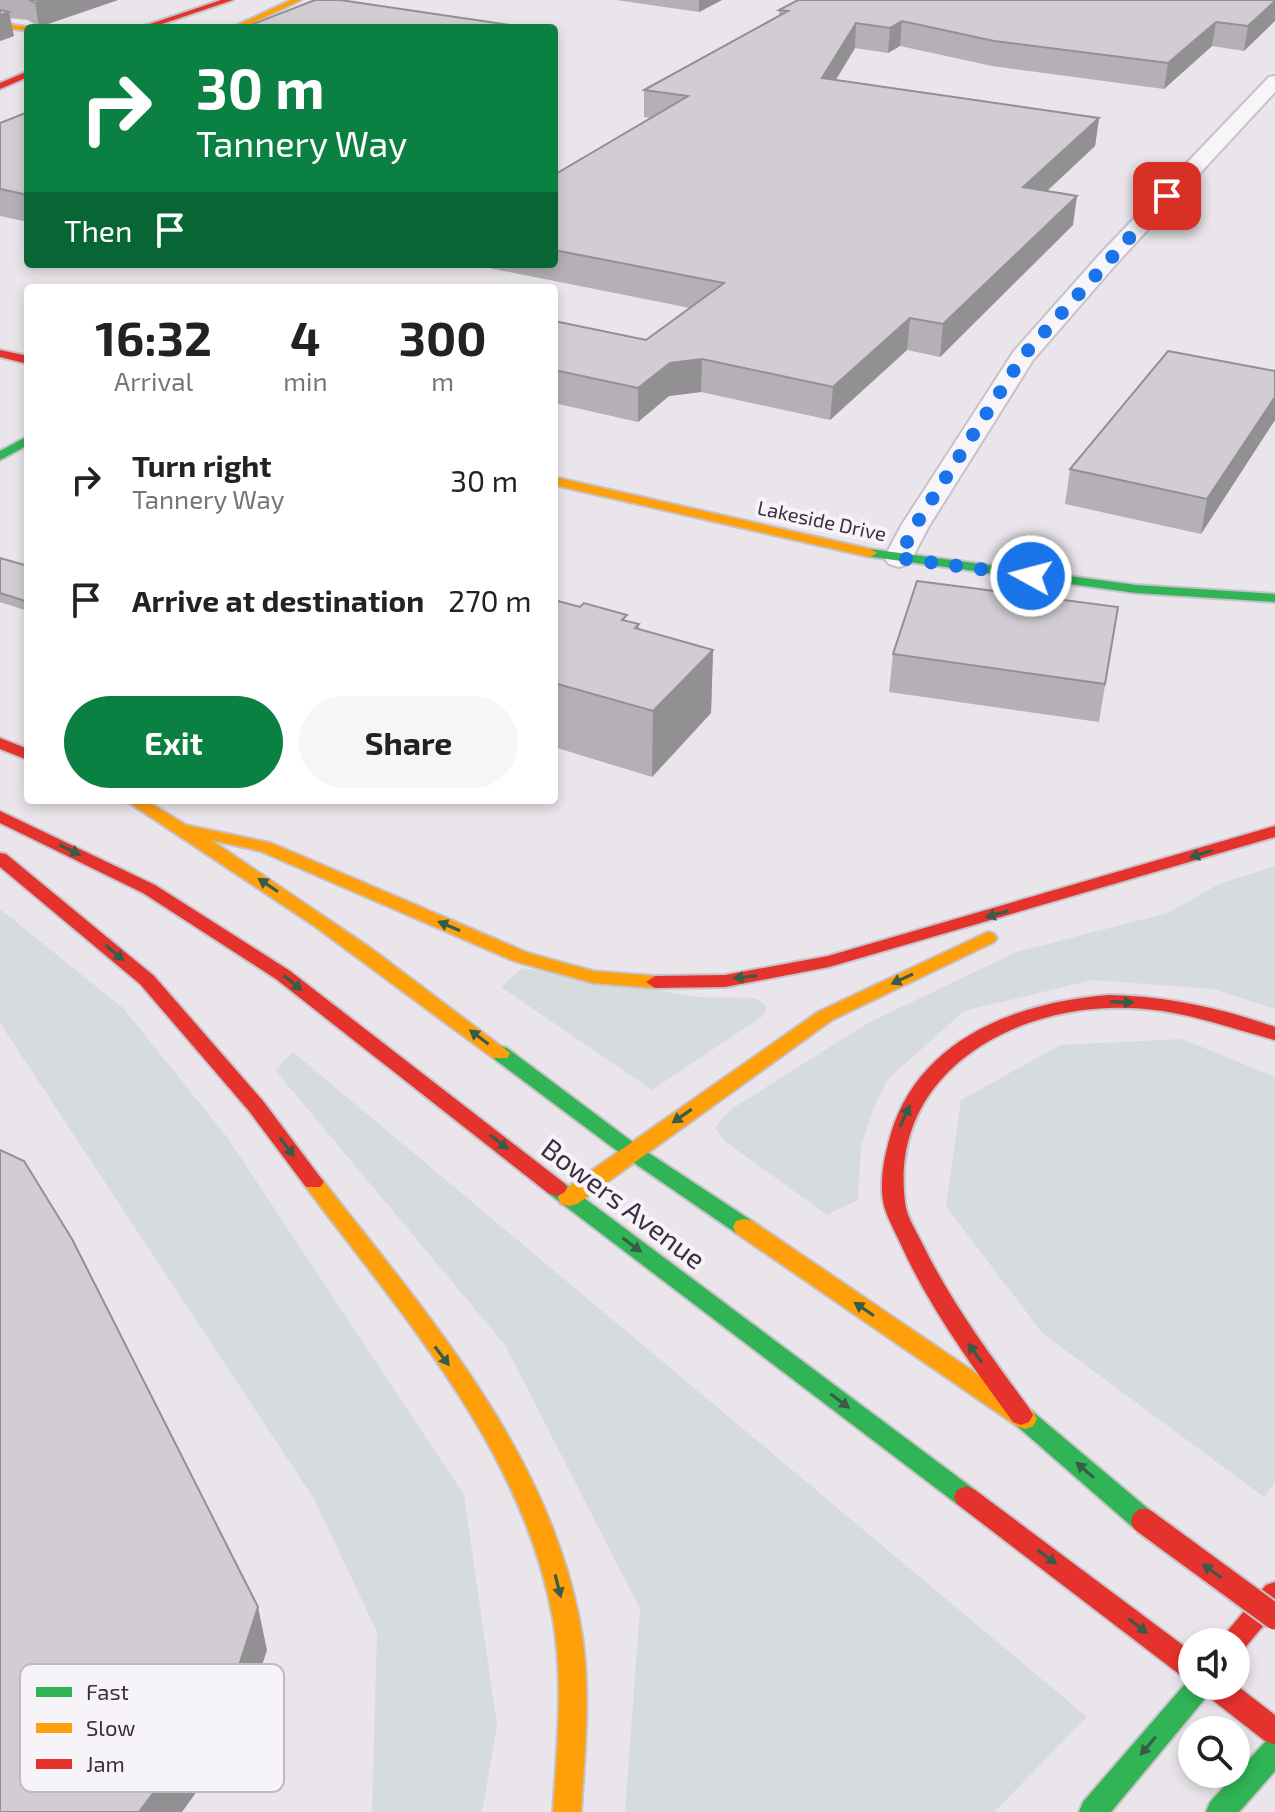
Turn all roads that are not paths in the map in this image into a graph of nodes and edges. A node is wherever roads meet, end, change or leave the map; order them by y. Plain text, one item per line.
1 (229, 0) edge
2 (297, 0) edge
3 (154, 24) edge
4 (244, 24) edge
5 (0, 25) edge
6 (24, 28) edge
7 (24, 76) edge
8 (1275, 81) edge
9 (0, 86) edge
10 (0, 353) edge
11 (24, 359) edge
12 (24, 442) edge
13 (0, 456) edge
14 (558, 482) edge
15 (899, 558) junction
16 (1275, 598) edge
17 (0, 743) edge
18 (24, 753) edge
19 (140, 804) edge
20 (0, 816) edge
21 (186, 830) junction
22 (1275, 831) edge
23 (0, 858) edge
24 (1099, 886) junction
25 (1275, 1034) edge
26 (631, 1151) junction
27 (569, 1198) junction
28 (1021, 1415) junction
29 (1275, 1593) edge
30 (1275, 1617) edge
31 (1246, 1628) edge
32 (1178, 1657) edge
33 (1186, 1700) edge
34 (1234, 1700) edge
35 (1275, 1732) edge
36 (1275, 1751) edge
37 (567, 1812) edge
38 (1093, 1812) edge
39 (1220, 1812) edge

1 - 3 main road
2 - 4 main road
5 - 6 main road
7 - 9 main road
8 - 15 street
10 - 11 main road
12 - 13 main road
14 - 15 main road, Lakeside Drive
15 - 16 main road, Lakeside Drive
17 - 18 main road
19 - 21 main road, Bowers Avenue
20 -> 27 main road, Bowers Avenue
24 -> 21 main road
26 -> 21 main road, Bowers Avenue
22 -> 24 main road
23 -> 37 main road
24 -> 26 main road
28 -> 25 main road
26 - 27 main road
28 -> 26 main road, Bowers Avenue
27 -> 32 main road, Bowers Avenue
30 -> 28 main road, Bowers Avenue, bridge
29 - 31 main road
33 -> 38 main road
34 - 35 main road
36 - 39 main road

